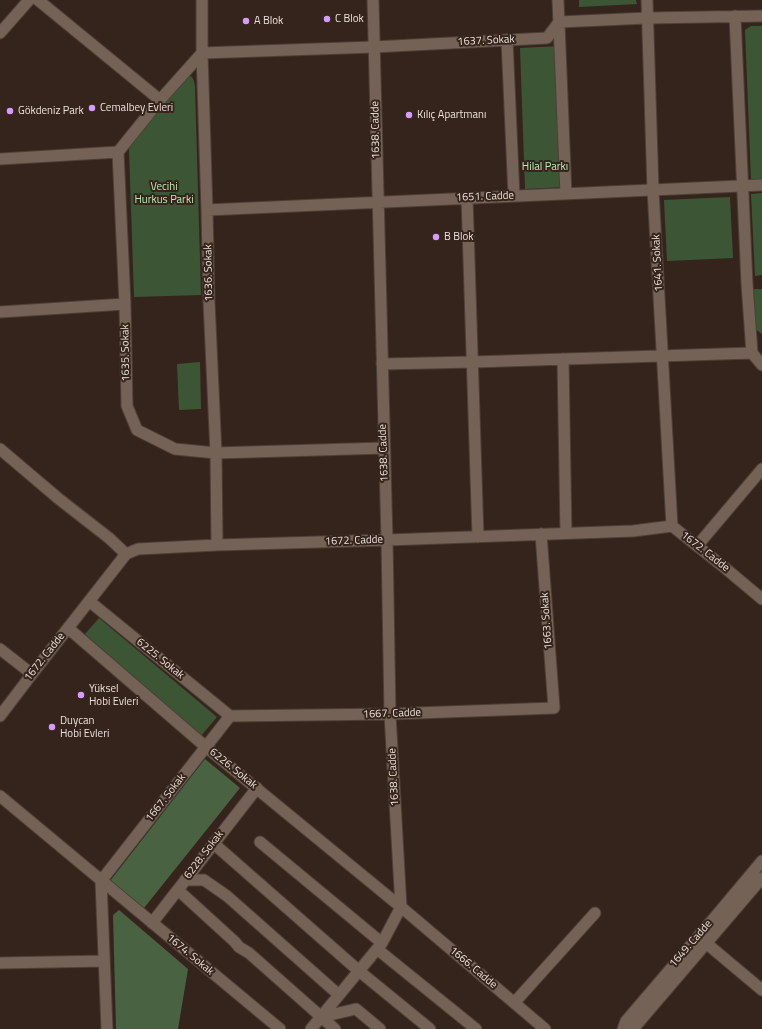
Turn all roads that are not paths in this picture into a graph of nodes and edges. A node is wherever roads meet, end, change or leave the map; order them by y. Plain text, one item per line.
1 (29, 0) edge
2 (38, 0) edge
3 (202, 0) edge
4 (373, 0) edge
5 (558, 0) edge
6 (647, 0) edge
7 (735, 16) junction
8 (762, 16) edge
9 (647, 18) junction
10 (559, 22) junction
11 (0, 34) edge
12 (507, 40) junction
13 (374, 47) junction
14 (202, 53) junction
15 (160, 100) junction
16 (118, 152) junction
17 (0, 159) edge
18 (762, 185) edge
19 (742, 186) junction
20 (654, 190) junction
21 (566, 194) junction
22 (514, 196) junction
23 (467, 198) junction
24 (378, 202) junction
25 (207, 210) junction
26 (125, 304) junction
27 (0, 312) edge
28 (752, 353) junction
29 (664, 356) junction
30 (563, 360) junction
31 (762, 360) edge
32 (473, 362) junction
33 (382, 364) junction
34 (762, 365) edge
35 (384, 448) junction
36 (0, 449) edge
37 (216, 453) junction
38 (762, 469) edge
39 (672, 526) junction
40 (541, 534) junction
41 (566, 534) junction
42 (478, 536) junction
43 (387, 540) junction
44 (217, 545) junction
45 (697, 546) junction
46 (126, 554) junction
47 (762, 599) edge
48 (89, 601) junction
49 (68, 628) junction
50 (0, 649) edge
51 (32, 674) junction
52 (554, 708) joint
53 (390, 714) junction
54 (0, 716) edge
55 (230, 716) junction
56 (206, 746) junction
57 (257, 788) junction
58 (0, 796) edge
59 (260, 842) dead end
60 (213, 843) junction
61 (762, 860) edge
62 (762, 878) edge
63 (185, 880) junction
64 (101, 881) junction
65 (178, 890) junction
66 (401, 907) junction
67 (595, 913) dead end
68 (152, 923) junction
69 (706, 944) junction
70 (379, 946) junction
71 (104, 961) junction
72 (0, 963) edge
73 (359, 970) junction
74 (762, 990) edge
75 (339, 995) junction
76 (514, 1003) junction
77 (321, 1017) junction
78 (107, 1029) edge
79 (280, 1029) edge
80 (311, 1029) edge
81 (335, 1029) edge
82 (380, 1029) edge
83 (430, 1029) edge
84 (476, 1029) edge
85 (545, 1029) edge
86 (623, 1029) edge
87 (633, 1029) edge

1 - 11 street
2 - 15 street
3 - 14 street, 1636. Sokak
4 - 13 street, 1638. Cadde
5 - 10 street
6 - 9 street, 1641. Sokak
7 - 8 street
7 - 9 street
7 - 19 street
9 - 10 street
9 - 20 street, 1641. Sokak
10 - 12 street, 1637. Sokak
10 - 21 street
12 - 13 street, 1637. Sokak
12 - 22 street
13 - 14 street, 1637. Sokak
13 - 24 street, 1638. Cadde
14 - 15 street
14 - 25 street, 1636. Sokak
15 - 16 street
16 - 17 street
16 - 26 street, 1635. Sokak
18 - 19 street, 1651. Cadde
19 - 20 street, 1651. Cadde
19 - 28 street
20 - 21 street, 1651. Cadde
20 - 29 street, 1641. Sokak
21 - 22 street, 1651. Cadde
22 - 23 street, 1651. Cadde
23 - 24 street, 1651. Cadde
23 - 32 street
24 - 25 street, 1651. Cadde
24 - 33 street, 1638. Cadde
25 - 37 street, 1636. Sokak
26 - 27 street
26 - 37 street, 1635. Sokak
28 - 29 street
28 - 31 street
28 - 34 street
29 - 30 street
29 - 39 street, 1641. Sokak
30 - 32 street
30 - 41 street
32 - 33 street
32 - 42 street
33 - 35 street, 1638. Cadde
35 - 37 street, 1635. Sokak
35 - 43 street, 1638. Cadde
36 - 46 street
37 - 44 street, 1636. Sokak
38 - 45 street
39 - 41 street, 1672. Cadde
39 - 45 street, 1672. Cadde
40 - 41 street, 1672. Cadde
40 - 42 street, 1672. Cadde
40 - 52 street, 1663. Sokak
42 - 43 street, 1672. Cadde
43 - 44 street, 1672. Cadde
43 - 53 street, 1638. Cadde
44 - 46 street, 1672. Cadde
45 - 47 street, 1672. Cadde
46 - 48 street, 1672. Cadde
48 - 49 street, 1672. Cadde
48 - 55 street, 6225. Sokak
49 - 51 street, 1672. Cadde
49 - 56 street, 6226. Sokak
50 - 51 street
51 - 54 street, 1672. Cadde
52 - 53 street, 1667. Cadde
53 - 55 street, 1667. Cadde
53 - 66 street, 1638. Cadde
55 - 56 street, 1667. Sokak
56 - 57 street, 6226. Sokak
56 - 64 street, 1667. Sokak
57 - 60 street, 6228. Sokak
57 - 66 street, 6226. Sokak
58 - 64 street, 1674. Sokak
59 - 70 street
60 - 63 street, 6228. Sokak
60 - 73 street
61 - 86 street, 1649. Cadde
62 - 69 street, 1649. Cadde
63 - 65 street, 6228. Sokak
63 - 75 street
64 - 68 street, 1674. Sokak
64 - 71 street
65 - 68 street, 6228. Sokak
65 - 77 street
66 - 70 street
66 - 76 street, 1666. Cadde
67 - 76 street
68 - 79 street, 1674. Sokak
69 - 74 street
69 - 87 street, 1649. Cadde
70 - 73 street
70 - 84 street
71 - 72 street
71 - 78 street
73 - 75 street
73 - 83 street
75 - 77 street
76 - 85 street, 1666. Cadde
77 - 80 street
77 - 81 street
77 - 82 street

